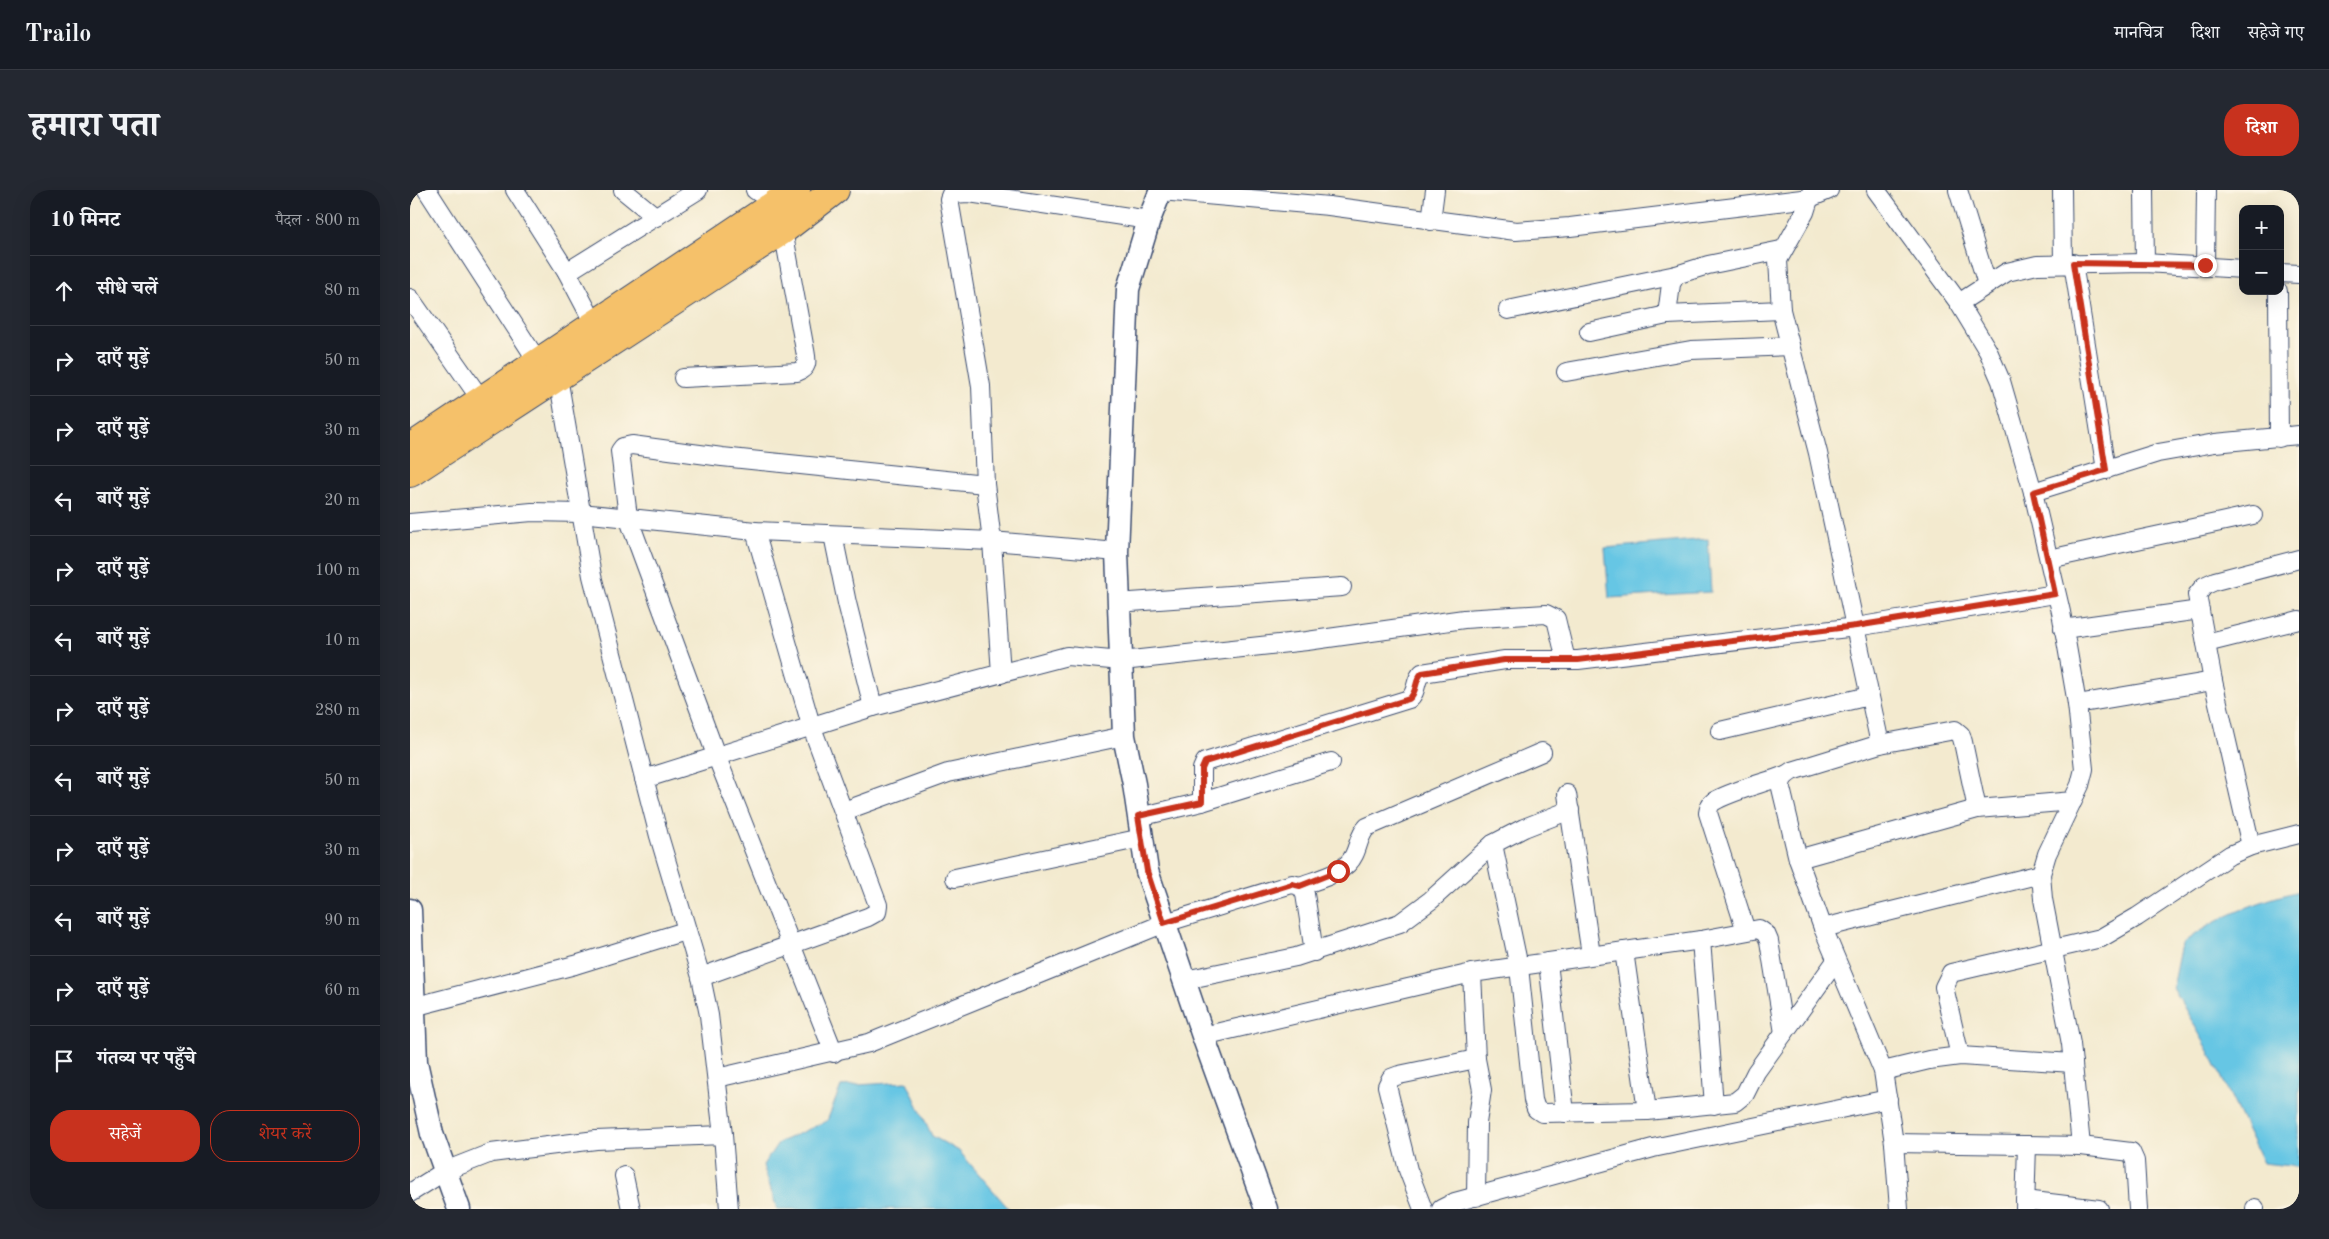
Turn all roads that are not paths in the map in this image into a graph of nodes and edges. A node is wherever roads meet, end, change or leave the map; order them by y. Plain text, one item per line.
1 (427, 190) edge
2 (515, 190) edge
3 (623, 190) edge
4 (698, 190) edge
5 (834, 190) edge
6 (1161, 190) edge
7 (1435, 190) edge
8 (1828, 190) edge
9 (1876, 190) edge
10 (1958, 190) edge
11 (2062, 190) edge
12 (2144, 190) edge
13 (2206, 190) edge
14 (1811, 194) edge
15 (777, 204) edge
16 (656, 217) junction
17 (1149, 220) junction
18 (1431, 221) junction
19 (1782, 250) junction
20 (2068, 263) junction
21 (2145, 263) junction
22 (2205, 265) junction
23 (2239, 269) edge
24 (567, 272) junction
25 (2284, 272) edge
26 (1676, 274) junction
27 (2299, 274) edge
28 (1987, 284) junction
29 (2278, 295) edge
30 (410, 298) edge
31 (1959, 303) junction
32 (1508, 310) dead end
33 (1781, 310) junction
34 (1667, 315) junction
35 (1589, 332) dead end
36 (600, 336) junction
37 (1790, 346) junction
38 (548, 370) junction
39 (1566, 372) dead end
40 (683, 378) dead end
41 (482, 401) junction
42 (2299, 436) edge
43 (2279, 438) junction
44 (410, 448) edge
45 (2106, 470) junction
46 (410, 473) edge
47 (985, 484) junction
48 (2033, 492) junction
49 (581, 513) junction
50 (2253, 515) dead end
51 (628, 517) junction
52 (410, 523) edge
53 (755, 531) junction
54 (833, 535) junction
55 (992, 540) junction
56 (1117, 552) junction
57 (2049, 559) junction
58 (2299, 559) edge
59 (1342, 587) dead end
60 (2055, 594) junction
61 (1117, 604) junction
62 (2200, 610) junction
63 (2299, 620) edge
64 (1856, 626) junction
65 (2063, 629) junction
66 (2206, 643) junction
67 (1566, 660) junction
68 (1122, 661) junction
69 (1001, 674) junction
70 (2213, 681) junction
71 (1869, 696) junction
72 (2078, 704) junction
73 (872, 707) junction
74 (811, 725) junction
75 (1720, 731) dead end
76 (1124, 736) junction
77 (1880, 744) junction
78 (1542, 752) dead end
79 (716, 755) junction
80 (1330, 762) dead end
81 (1785, 775) junction
82 (644, 779) junction
83 (2073, 801) junction
84 (1202, 802) junction
85 (1977, 809) junction
86 (844, 811) junction
87 (1140, 827) junction
88 (2299, 834) edge
89 (1494, 844) junction
90 (2251, 846) junction
91 (1798, 859) junction
92 (2041, 874) junction
93 (955, 878) dead end
94 (1300, 886) junction
95 (410, 910) edge
96 (1164, 923) junction
97 (1823, 928) junction
98 (685, 931) junction
99 (1746, 931) junction
100 (1701, 940) junction
101 (792, 943) junction
102 (2052, 948) junction
103 (1624, 951) junction
104 (1314, 952) junction
105 (1591, 955) junction
106 (1548, 962) junction
107 (1836, 962) junction
108 (1519, 968) junction
109 (1472, 973) junction
110 (701, 977) junction
111 (411, 978) edge
112 (1185, 980) junction
113 (413, 1007) junction
114 (1784, 1033) junction
115 (1203, 1036) junction
116 (834, 1053) junction
117 (1960, 1056) junction
118 (1476, 1059) junction
119 (2073, 1063) junction
120 (1883, 1071) junction
121 (717, 1078) junction
122 (1888, 1099) junction
123 (1714, 1105) junction
124 (1647, 1111) junction
125 (1565, 1113) junction
126 (723, 1135) junction
127 (1894, 1143) junction
128 (2027, 1145) junction
129 (2081, 1146) junction
130 (445, 1171) junction
131 (624, 1176) dead end
132 (410, 1193) edge
133 (1476, 1197) junction
134 (2025, 1204) edge
135 (459, 1209) edge
136 (631, 1209) edge
137 (729, 1209) edge
138 (1266, 1209) edge
139 (1423, 1209) edge
140 (1441, 1209) edge
141 (1899, 1209) edge
142 (2099, 1209) edge
143 (2138, 1209) edge

1 - 38 street
2 - 24 street
3 - 16 street
4 - 16 street
5 - 15 main road
6 - 17 street
6 - 18 street
7 - 18 street
8 - 14 street
9 - 31 street
10 - 28 street
11 - 20 street
12 - 21 street
13 - 22 street
14 - 18 street
14 - 19 street
15 - 36 main road
15 - 40 street
16 - 24 street
17 - 47 street
17 - 56 street
19 - 26 street
19 - 33 street
20 - 21 street
20 - 28 street
20 - 45 street
21 - 22 street
22 - 23 street
24 - 36 street
25 - 27 street
26 - 32 street
26 - 34 street
28 - 31 street
29 - 43 street
30 - 41 street
31 - 48 street
33 - 34 street
33 - 37 street
34 - 35 street
36 - 38 main road
37 - 39 street
37 - 64 street
38 - 41 main road
38 - 46 main road
38 - 49 street
41 - 44 main road
42 - 43 street
43 - 45 street
45 - 48 street
47 - 51 street
47 - 55 street
48 - 57 street
49 - 51 street
49 - 52 street
49 - 82 street
50 - 57 street
51 - 53 street
51 - 79 street
53 - 54 street
53 - 74 street
54 - 55 street
54 - 73 street
55 - 56 street
55 - 69 street
56 - 61 street
57 - 60 street
58 - 62 street
59 - 61 street
60 - 64 street
60 - 65 street
61 - 68 street
62 - 65 street
62 - 66 street
63 - 66 street
64 - 67 street
64 - 71 street
65 - 72 street
66 - 70 street
67 - 68 street
67 - 84 street
68 - 69 street
68 - 76 street
69 - 73 street
70 - 72 street
70 - 90 street
71 - 75 street
71 - 77 street
72 - 83 street
73 - 74 street
74 - 79 street
74 - 86 street
76 - 86 street
76 - 87 street
77 - 81 street
77 - 85 street
78 - 94 street
79 - 82 street
79 - 101 street
80 - 84 street
81 - 91 street
81 - 99 street
82 - 98 street
83 - 85 street
83 - 92 street
84 - 87 street
85 - 91 street
86 - 101 street
87 - 93 street
87 - 96 street
88 - 90 street
89 - 104 street
89 - 105 street
89 - 108 street
90 - 102 street
91 - 97 street
92 - 97 street
92 - 102 street
94 - 96 street
94 - 104 street
95 - 111 street
96 - 112 street
96 - 116 street
97 - 107 street
98 - 110 street
98 - 113 street
99 - 100 street
99 - 114 street
100 - 103 street
100 - 123 street
101 - 110 street
101 - 116 street
102 - 117 street
102 - 119 street
103 - 105 street
103 - 124 street
104 - 112 street
105 - 106 street
106 - 108 street
106 - 125 street
107 - 114 street
107 - 120 street
108 - 109 street
108 - 125 street
109 - 115 street
109 - 118 street
110 - 121 street
111 - 113 street
112 - 115 street
113 - 130 street
114 - 123 street
115 - 138 street
116 - 121 street
117 - 119 street
117 - 120 street
118 - 133 street
118 - 139 street
119 - 129 street
120 - 122 street
121 - 126 street
122 - 127 street
122 - 133 street
123 - 124 street
124 - 125 street
126 - 130 street
126 - 137 street
127 - 128 street
127 - 141 street
128 - 129 street
128 - 134 street
129 - 143 street
130 - 132 street
130 - 135 street
131 - 136 street
133 - 140 street
134 - 142 street

